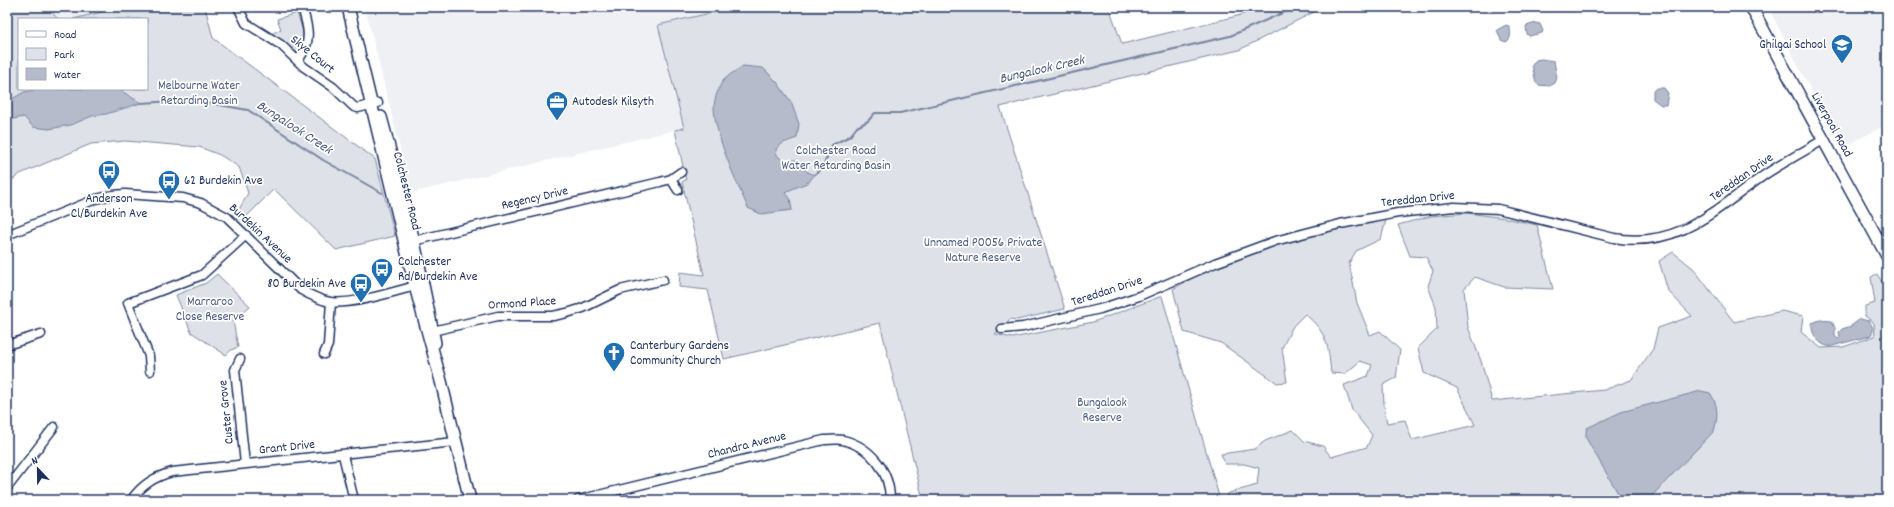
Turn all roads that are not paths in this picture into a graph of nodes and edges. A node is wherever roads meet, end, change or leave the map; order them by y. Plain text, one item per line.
1 (238, 7) edge
2 (302, 7) edge
3 (348, 7) edge
4 (356, 7) edge
5 (1751, 7) edge
6 (298, 60) junction
7 (375, 104) junction
8 (1823, 140) junction
9 (681, 172) dead end
10 (671, 179) junction
11 (678, 190) dead end
12 (7, 235) edge
13 (246, 235) junction
14 (410, 242) junction
15 (1887, 256) edge
16 (663, 280) dead end
17 (419, 285) junction
18 (331, 302) junction
19 (1002, 329) dead end
20 (430, 332) junction
21 (41, 334) dead end
22 (7, 345) edge
23 (324, 354) dead end
24 (240, 359) dead end
25 (150, 371) dead end
26 (54, 427) dead end
27 (455, 442) junction
28 (343, 455) junction
29 (245, 464) junction
30 (7, 488) edge
31 (131, 500) edge
32 (354, 500) edge
33 (470, 500) edge
34 (578, 500) edge
35 (890, 500) edge

1 - 6 street, Skye Court
2 - 6 street
3 - 7 main road, Colchester Road
4 - 7 main road, Colchester Road
5 - 8 main road, Liverpool Road
6 - 7 street, Skye Court
7 - 14 main road, Colchester Road
8 - 15 main road, Liverpool Road
8 - 19 street, Tereddan Drive
9 - 10 street, Regency Drive
10 - 11 street
10 - 14 street, Regency Drive
12 - 13 street, Burdekin Avenue
13 - 18 street, Burdekin Avenue
13 - 25 street
14 - 17 main road, Colchester Road
16 - 20 street, Ormond Place
17 - 18 street, Burdekin Avenue
17 - 20 main road, Colchester Road
18 - 23 street
20 - 27 main road, Colchester Road
21 - 22 street
24 - 29 street, Custer Grove
26 - 30 street
27 - 28 street, Grant Drive
27 - 33 main road, Colchester Road
28 - 29 street, Grant Drive
28 - 32 street
29 - 31 street, Grant Drive
34 - 35 street, Chandra Avenue

